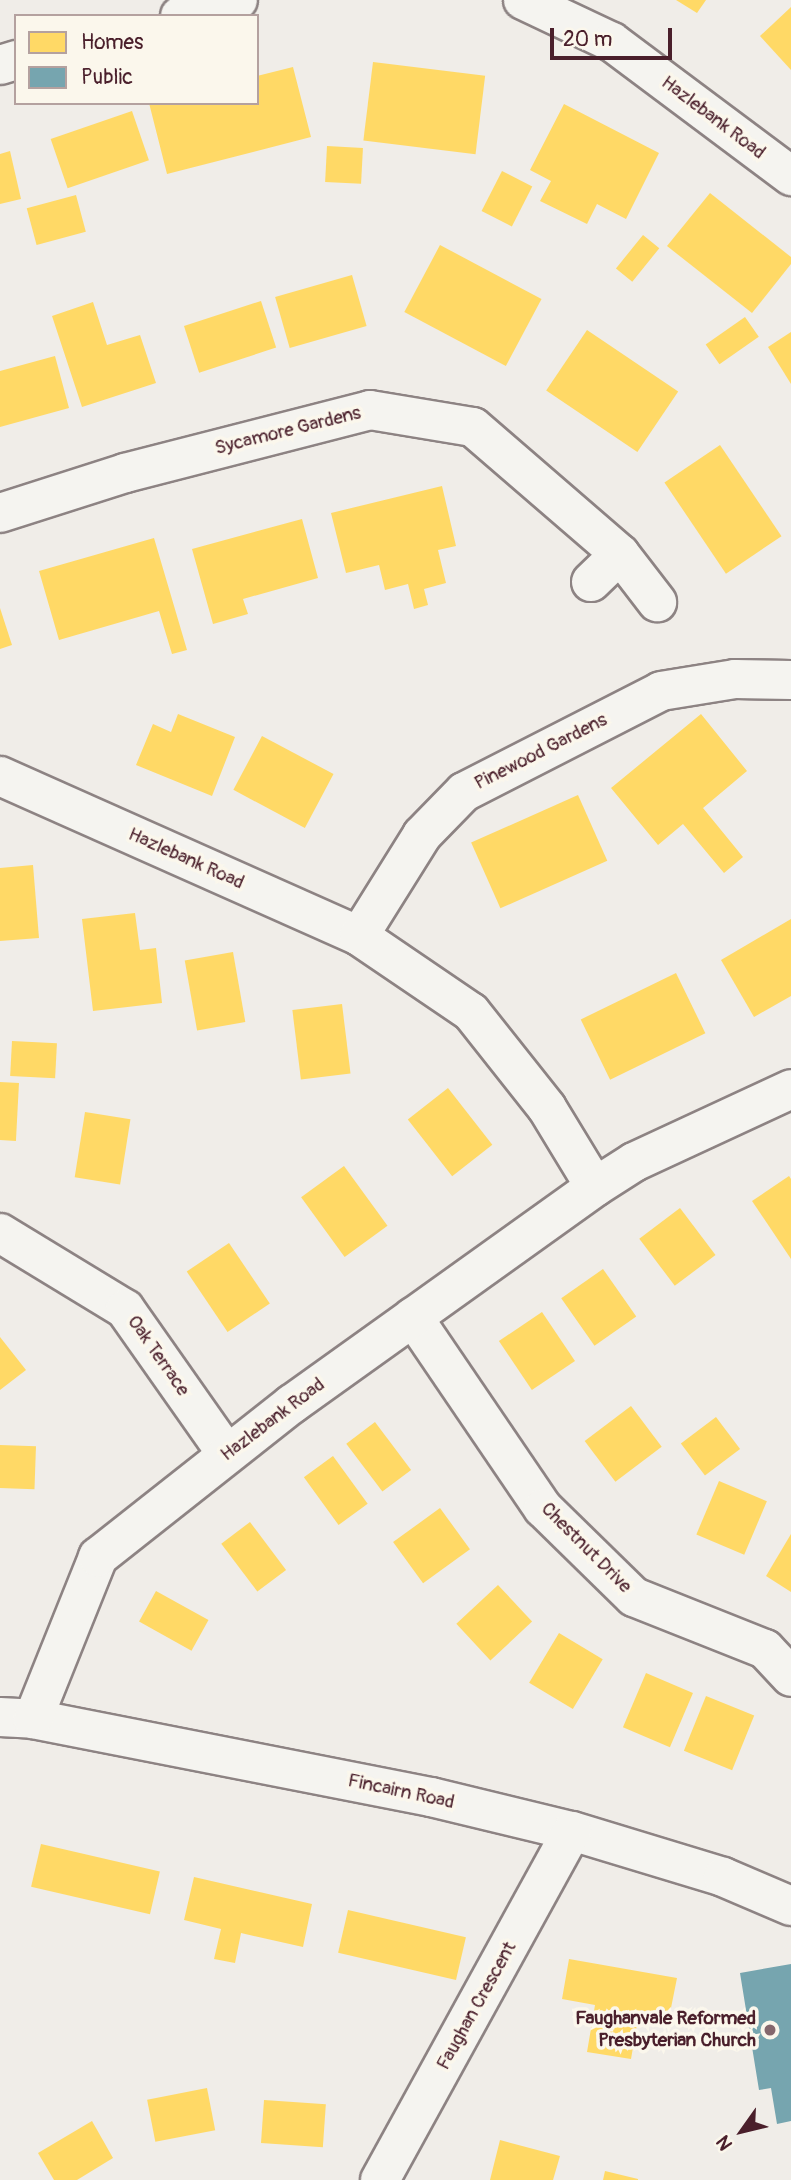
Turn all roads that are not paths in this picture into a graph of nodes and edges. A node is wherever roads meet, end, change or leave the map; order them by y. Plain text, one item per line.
1 (238, 0) edge
2 (523, 0) edge
3 (187, 14) edge
4 (791, 176) edge
5 (0, 513) edge
6 (620, 554) junction
7 (591, 582) dead end
8 (657, 602) dead end
9 (791, 680) edge
10 (0, 776) edge
11 (359, 936) junction
12 (791, 1089) edge
13 (595, 1187) junction
14 (0, 1233) edge
15 (413, 1317) junction
16 (227, 1454) junction
17 (791, 1677) edge
18 (17, 1718) edge
19 (572, 1831) junction
20 (791, 1906) edge
21 (380, 2180) edge

1 - 3 street
2 - 4 street, Hazlebank Road
5 - 6 street, Sycamore Gardens
6 - 7 street
6 - 8 street, Sycamore Gardens
9 - 11 street, Pinewood Gardens
10 - 11 street, Hazlebank Road
11 - 13 street, Hazlebank Road
12 - 13 street, Hazlebank Road
13 - 15 street, Hazlebank Road
14 - 16 street, Oak Terrace
15 - 16 street, Hazlebank Road
15 - 17 street, Chestnut Drive
16 - 18 street, Hazlebank Road
18 - 19 street, Fincairn Road
19 - 20 street, Fincairn Road
19 - 21 street, Faughan Crescent

